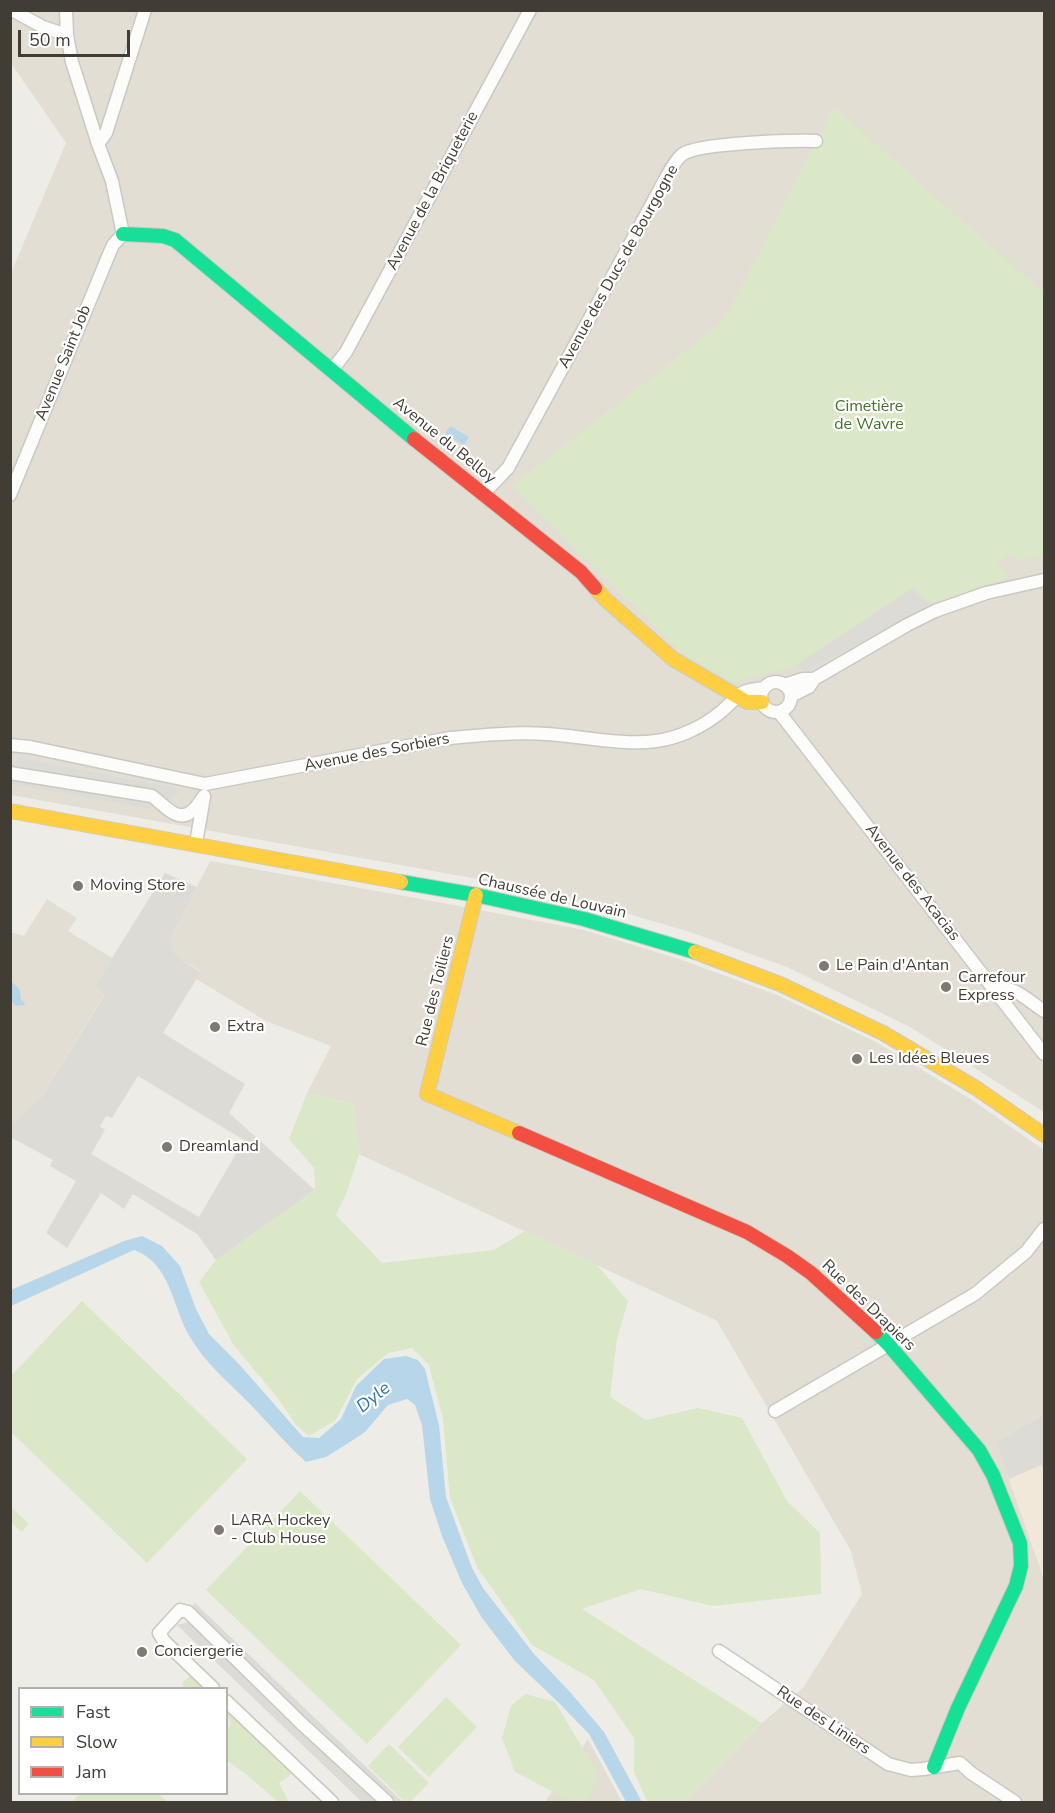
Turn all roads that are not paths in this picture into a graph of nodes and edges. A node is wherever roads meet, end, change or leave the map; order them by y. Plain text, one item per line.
1 (12, 10) edge
2 (66, 10) edge
3 (145, 10) edge
4 (529, 11) edge
5 (67, 35) junction
6 (816, 141) dead end
7 (98, 144) junction
8 (123, 234) junction
9 (332, 370) junction
10 (483, 494) junction
11 (10, 495) edge
12 (1044, 580) edge
13 (814, 679) junction
14 (784, 684) junction
15 (764, 688) junction
16 (735, 696) junction
17 (791, 696) junction
18 (762, 702) junction
19 (780, 712) junction
20 (10, 745) edge
21 (10, 773) edge
22 (204, 790) junction
23 (10, 811) edge
24 (196, 843) junction
25 (476, 895) junction
26 (994, 988) junction
27 (1044, 1011) edge
28 (1044, 1054) edge
29 (427, 1094) joint
30 (1044, 1135) edge
31 (1044, 1229) edge
32 (888, 1344) junction
33 (775, 1411) dead end
34 (719, 1651) dead end
35 (211, 1687) edge
36 (228, 1703) edge
37 (934, 1767) junction
38 (332, 1803) edge
39 (387, 1803) edge
40 (1015, 1803) edge

1 - 5 street
2 - 5 street
3 - 7 street
4 - 9 street, Avenue de la Briqueterie
5 - 7 street
6 - 10 street, Avenue des Ducs de Bourgogne
7 - 8 street
8 - 9 street, Avenue du Belloy
8 - 11 street, Avenue Saint Job
9 - 10 street, Avenue du Belloy
10 - 16 street, Avenue du Belloy
12 - 13 street
13 - 14 street
13 - 17 street
14 - 15 street
14 - 17 street
15 - 16 street
15 - 18 street
16 - 18 street, Avenue du Belloy
16 - 22 street, Avenue des Sorbiers
17 - 19 street
18 - 19 street
19 - 26 street, Avenue des Acacias
20 - 22 street, Avenue des Sorbiers
21 - 22 street
22 - 24 street
23 - 24 street, Chaussée de Louvain
24 - 25 street, Chaussée de Louvain
25 - 29 street, Rue des Toiliers
25 - 30 street, Chaussée de Louvain
26 - 27 street
26 - 28 street, Avenue des Acacias
29 - 32 street, Rue des Drapiers
31 - 32 street
32 - 33 street
32 - 37 street, Rue des Drapiers
34 - 37 street, Rue des Liniers
35 - 39 street
36 - 38 street
37 - 40 street, Rue des Liniers

